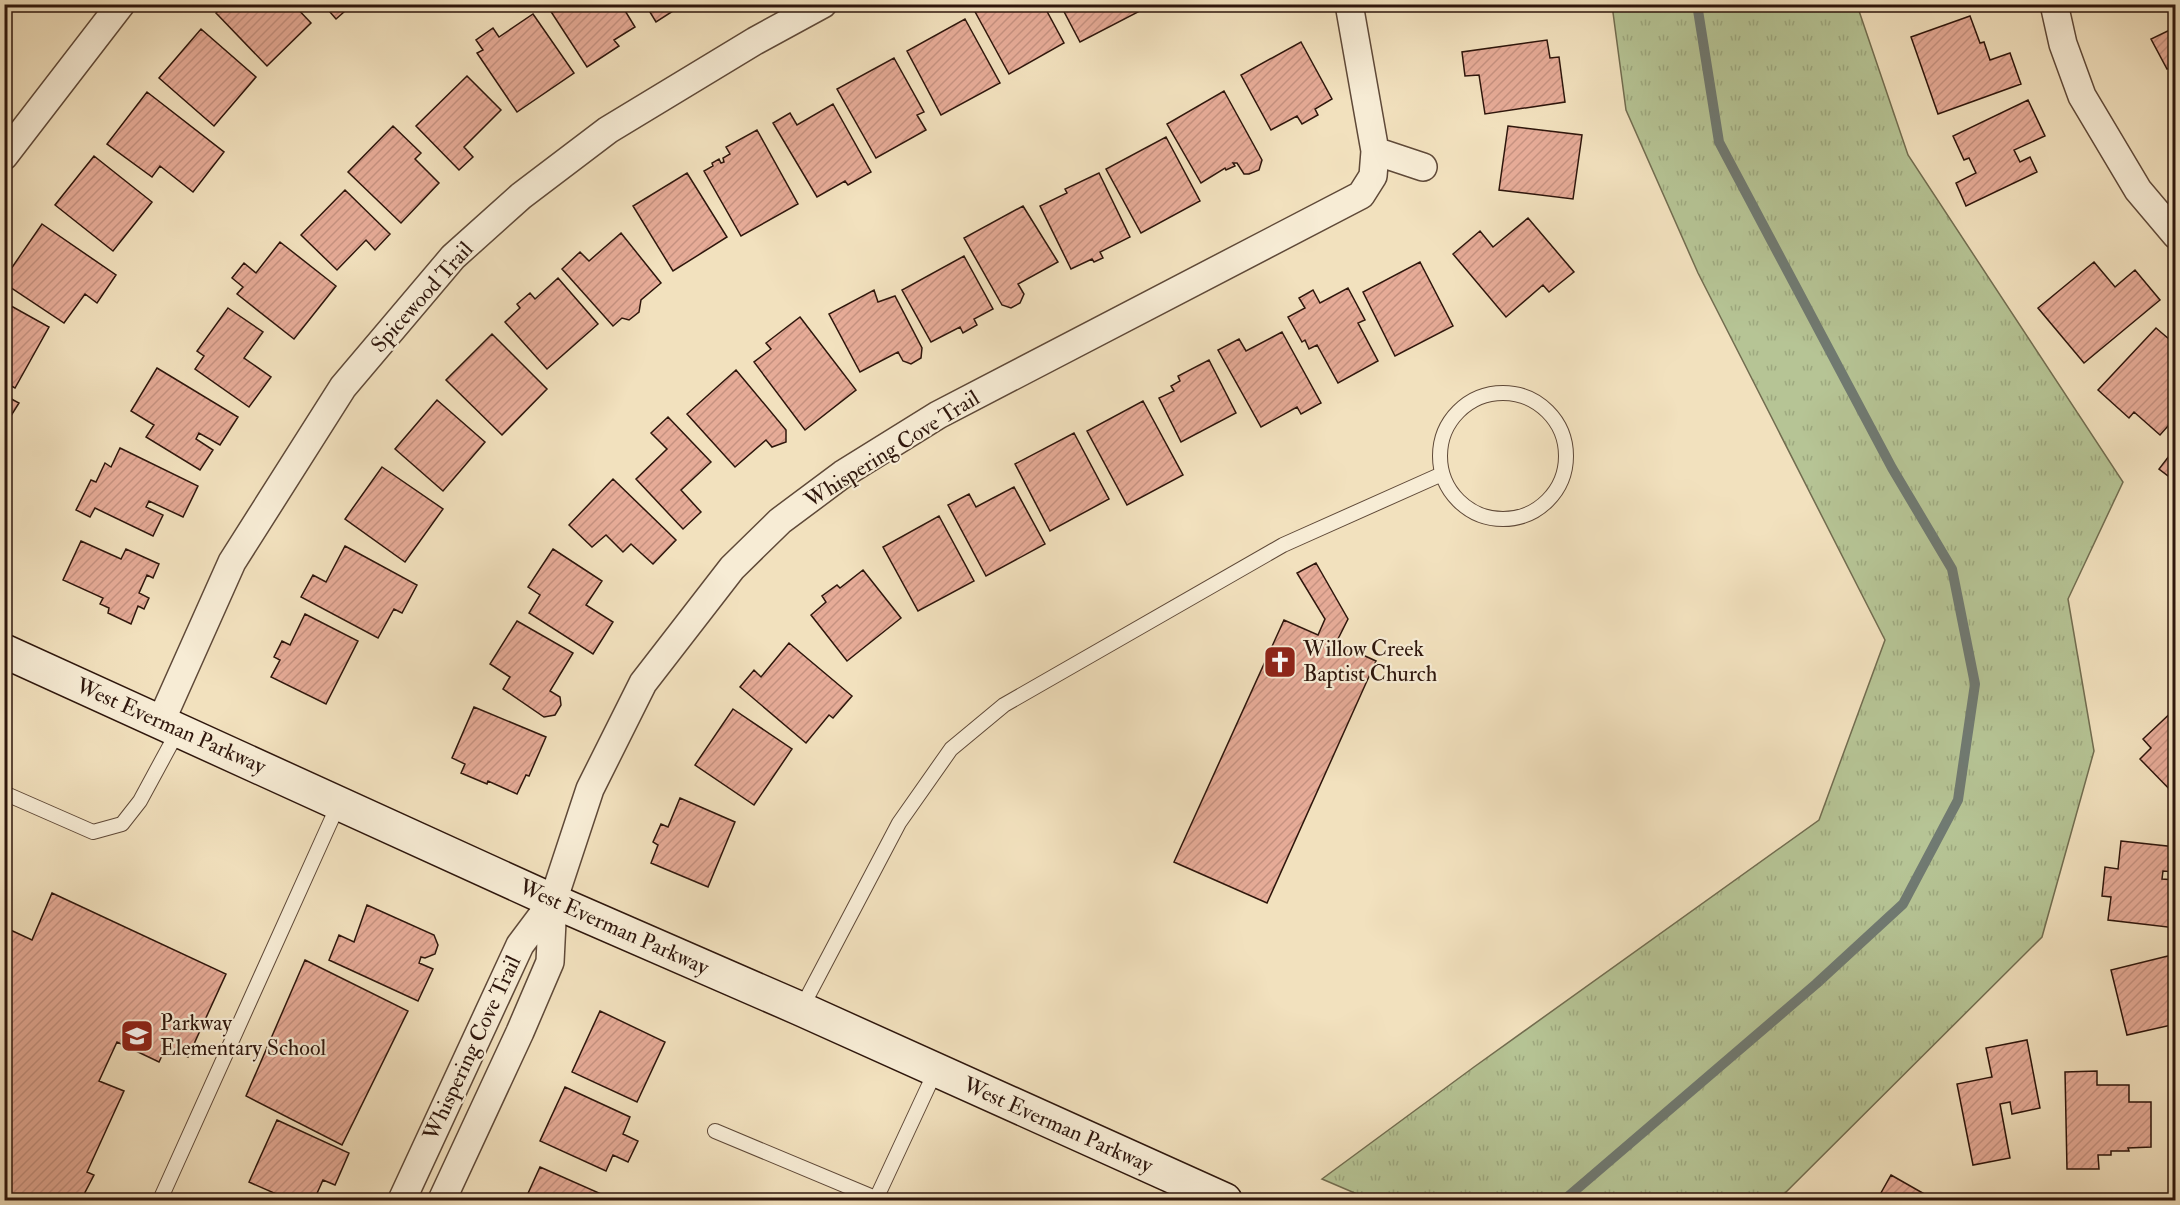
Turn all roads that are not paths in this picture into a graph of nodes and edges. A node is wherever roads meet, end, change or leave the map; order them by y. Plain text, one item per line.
1 (121, 4) edge
2 (823, 4) edge
3 (1349, 4) edge
4 (2054, 4) edge
5 (1375, 151) junction
6 (4, 156) edge
7 (1423, 167) dead end
8 (2175, 235) edge
9 (1442, 474) junction
10 (4, 651) edge
11 (170, 725) junction
12 (4, 793) edge
13 (339, 803) junction
14 (553, 901) junction
15 (801, 1010) junction
16 (473, 1049) junction
17 (506, 1065) junction
18 (936, 1070) junction
19 (715, 1131) dead end
20 (878, 1199) edge
21 (160, 1200) edge
22 (402, 1200) edge
23 (442, 1200) edge
24 (1225, 1200) edge

1 - 6 street
2 - 11 street, Spicewood Trail
3 - 5 street, Whispering Cove Trail
4 - 8 street
5 - 7 street
5 - 14 street, Whispering Cove Trail
9 - 9 lane
9 - 15 lane
10 - 11 street, West Everman Parkway
11 - 12 lane
11 - 13 street, West Everman Parkway
13 - 14 street, West Everman Parkway
13 - 21 lane
14 - 15 street, West Everman Parkway
14 - 16 street, Whispering Cove Trail
14 - 17 street, Whispering Cove Trail
15 - 18 street, West Everman Parkway
16 - 17 street
16 - 22 street, Whispering Cove Trail
17 - 23 street, Whispering Cove Trail
18 - 20 lane
18 - 24 street, West Everman Parkway
19 - 20 lane

